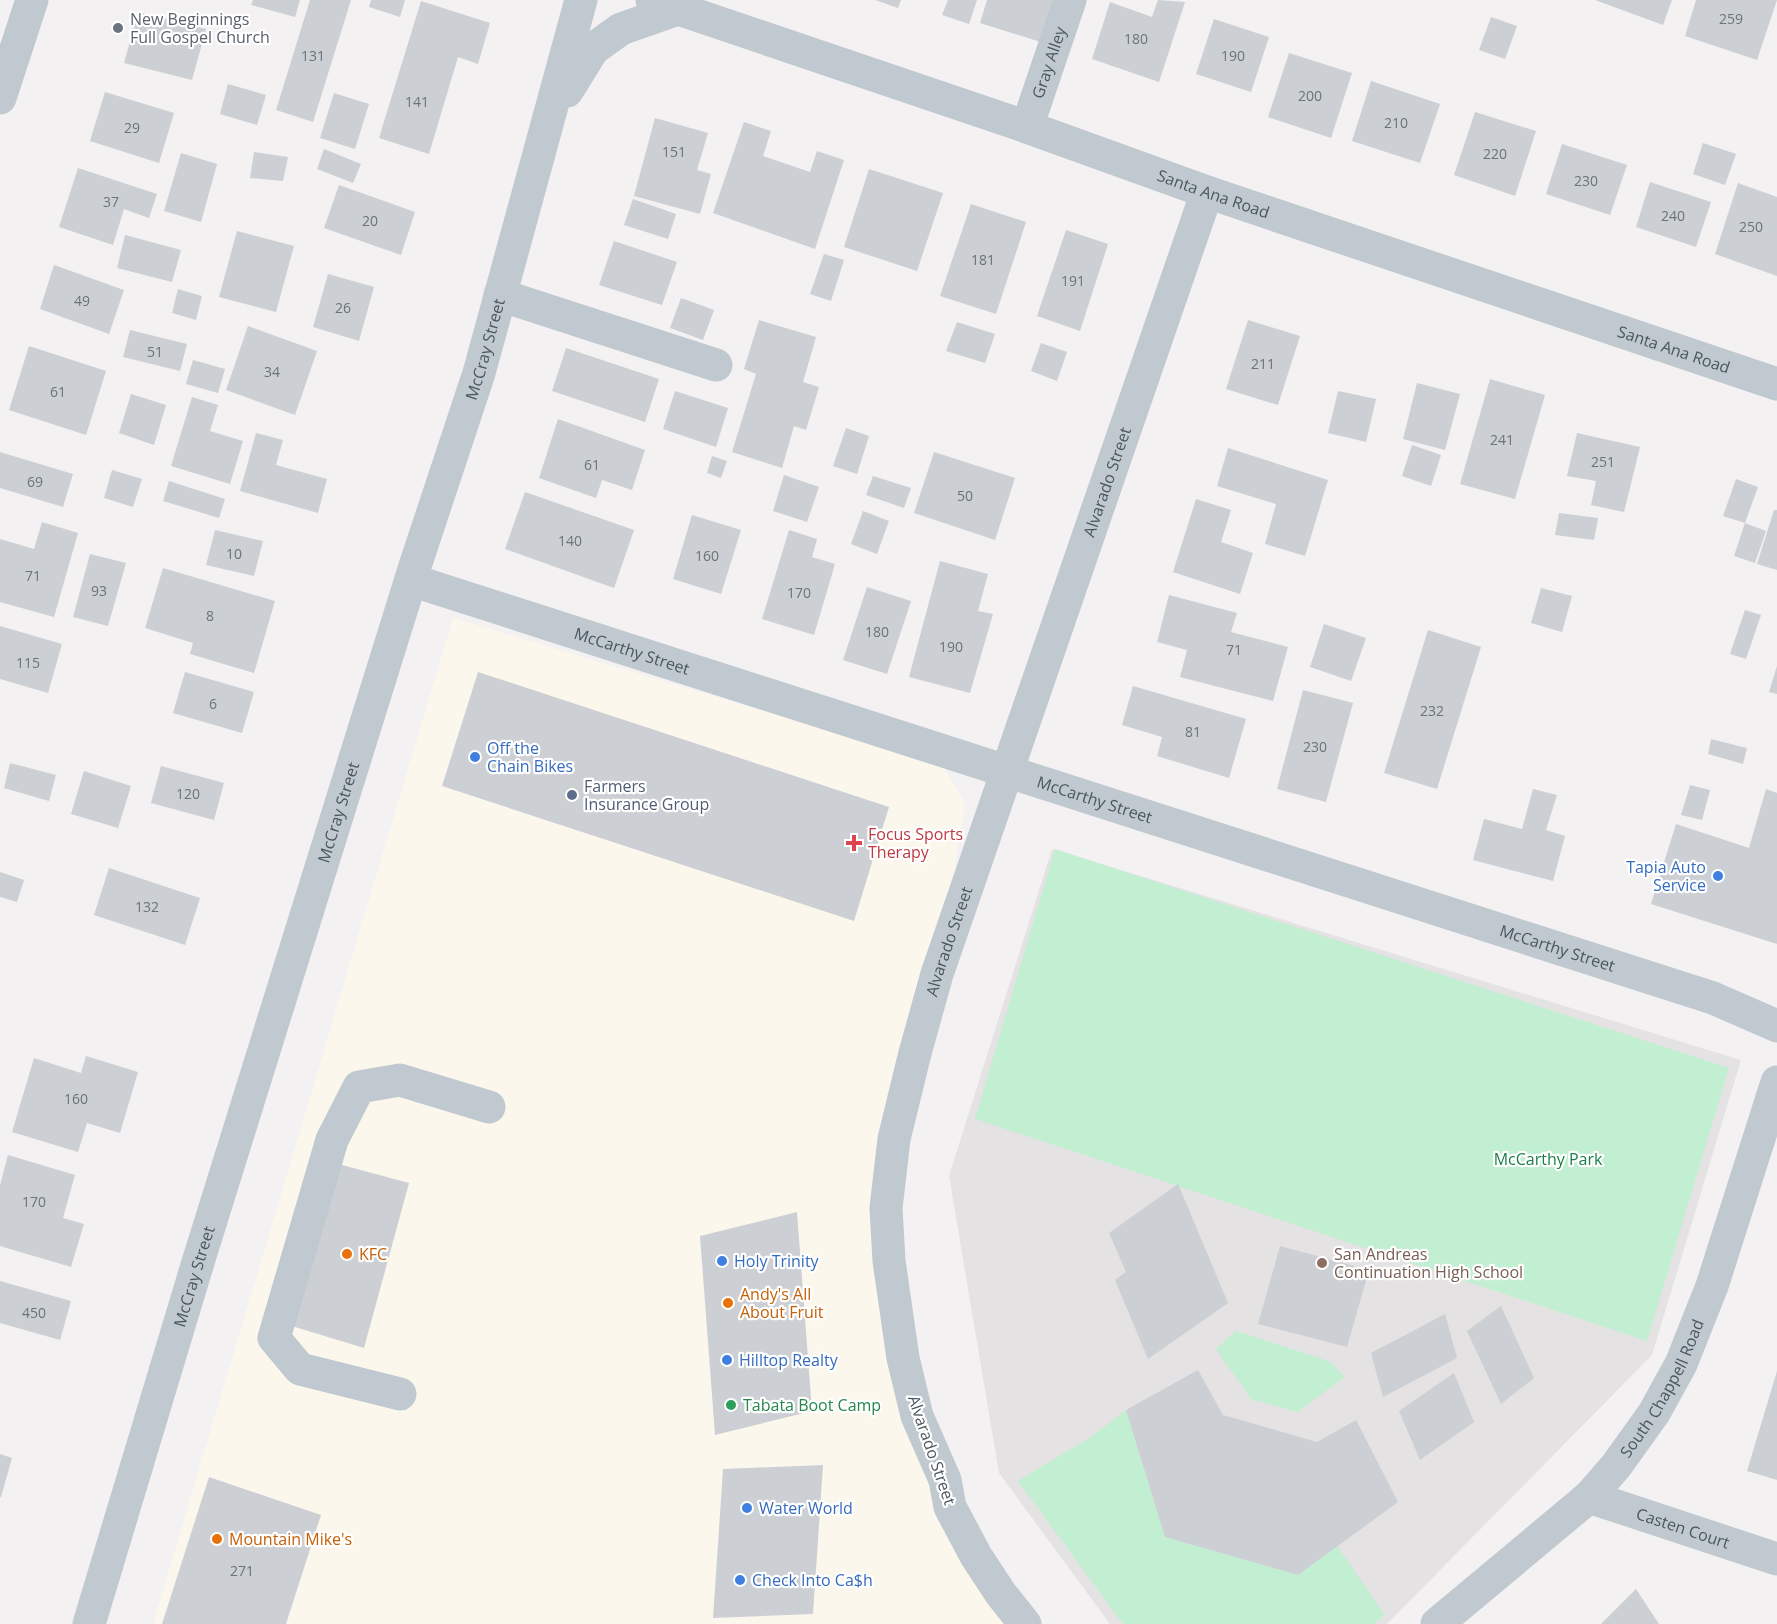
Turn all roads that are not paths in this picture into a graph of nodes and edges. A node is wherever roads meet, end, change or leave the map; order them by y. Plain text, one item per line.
1 (32, 0) edge
2 (581, 0) edge
3 (1070, 0) edge
4 (673, 3) edge
5 (0, 98) edge
6 (548, 121) junction
7 (1027, 126) junction
8 (1207, 192) junction
9 (500, 295) junction
10 (716, 365) dead end
11 (1777, 384) edge
12 (411, 580) junction
13 (1007, 772) junction
14 (1777, 1026) edge
15 (1777, 1082) edge
16 (489, 1107) dead end
17 (400, 1394) dead end
18 (1588, 1497) junction
19 (1777, 1559) edge
20 (89, 1624) edge
21 (1024, 1624) edge
22 (1437, 1624) edge

1 - 5 street
2 - 6 street, McCray Street
3 - 7 street, Gray Alley
4 - 6 street
4 - 7 street, Santa Ana Road
6 - 9 street, McCray Street
7 - 8 street, Santa Ana Road
8 - 11 street, Santa Ana Road
8 - 13 street, Alvarado Street
9 - 10 street
9 - 12 street, McCray Street
12 - 13 street, McCarthy Street
12 - 20 street, McCray Street
13 - 14 street, McCarthy Street
13 - 21 street, Alvarado Street
15 - 18 street, South Chappell Road
16 - 17 street
18 - 19 street, Casten Court
18 - 22 street, South Chappell Road

